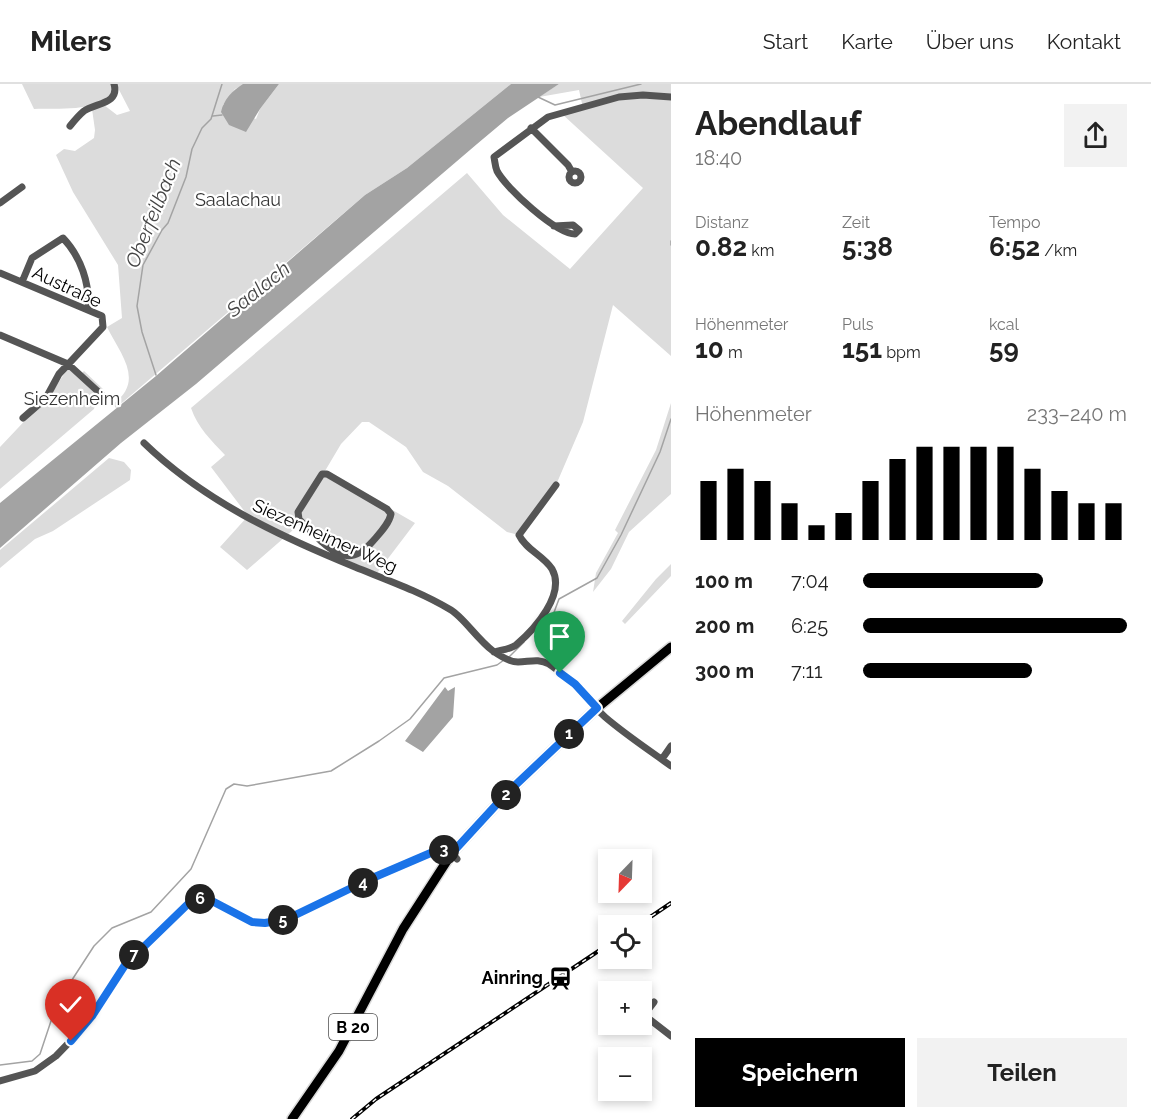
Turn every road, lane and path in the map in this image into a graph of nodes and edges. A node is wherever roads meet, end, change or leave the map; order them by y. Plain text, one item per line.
1 (114, 84) edge
2 (671, 97) edge
3 (70, 126) dead end
4 (531, 128) junction
5 (572, 172) dead end
6 (22, 187) dead end
7 (0, 203) edge
8 (554, 226) dead end
9 (0, 273) edge
10 (22, 282) junction
11 (88, 309) junction
12 (0, 335) edge
13 (68, 364) junction
14 (103, 396) dead end
15 (23, 418) dead end
16 (144, 443) dead end
17 (556, 485) dead end
18 (356, 555) junction
19 (356, 567) junction
20 (671, 647) edge
21 (494, 652) junction
22 (597, 708) junction
23 (671, 746) edge
24 (662, 759) junction
25 (671, 766) edge
26 (455, 856) junction
27 (654, 1002) dead end
28 (671, 1036) edge
29 (0, 1081) edge
30 (292, 1119) edge

1 - 3 street
2 - 4 street
4 - 5 street
4 - 8 street
6 - 7 street
9 - 10 street, Austraße
10 - 11 street, Austraße
10 - 11 street
11 - 13 street, Austraße
12 - 13 street
13 - 14 street
13 - 15 street, Austraße
16 - 19 street, Siezenheimer Weg
17 - 21 street
18 - 18 street
18 - 19 street
19 - 21 street, Siezenheimer Weg
20 - 22 main road, B 20
21 - 22 street, Siezenheimer Weg
22 - 24 street, Siezenheimer Weg
22 - 26 main road, B 20
23 - 24 street
24 - 25 street, Siezenheimer Weg
26 - 29 street
26 - 30 main road, B 20
27 - 28 street

